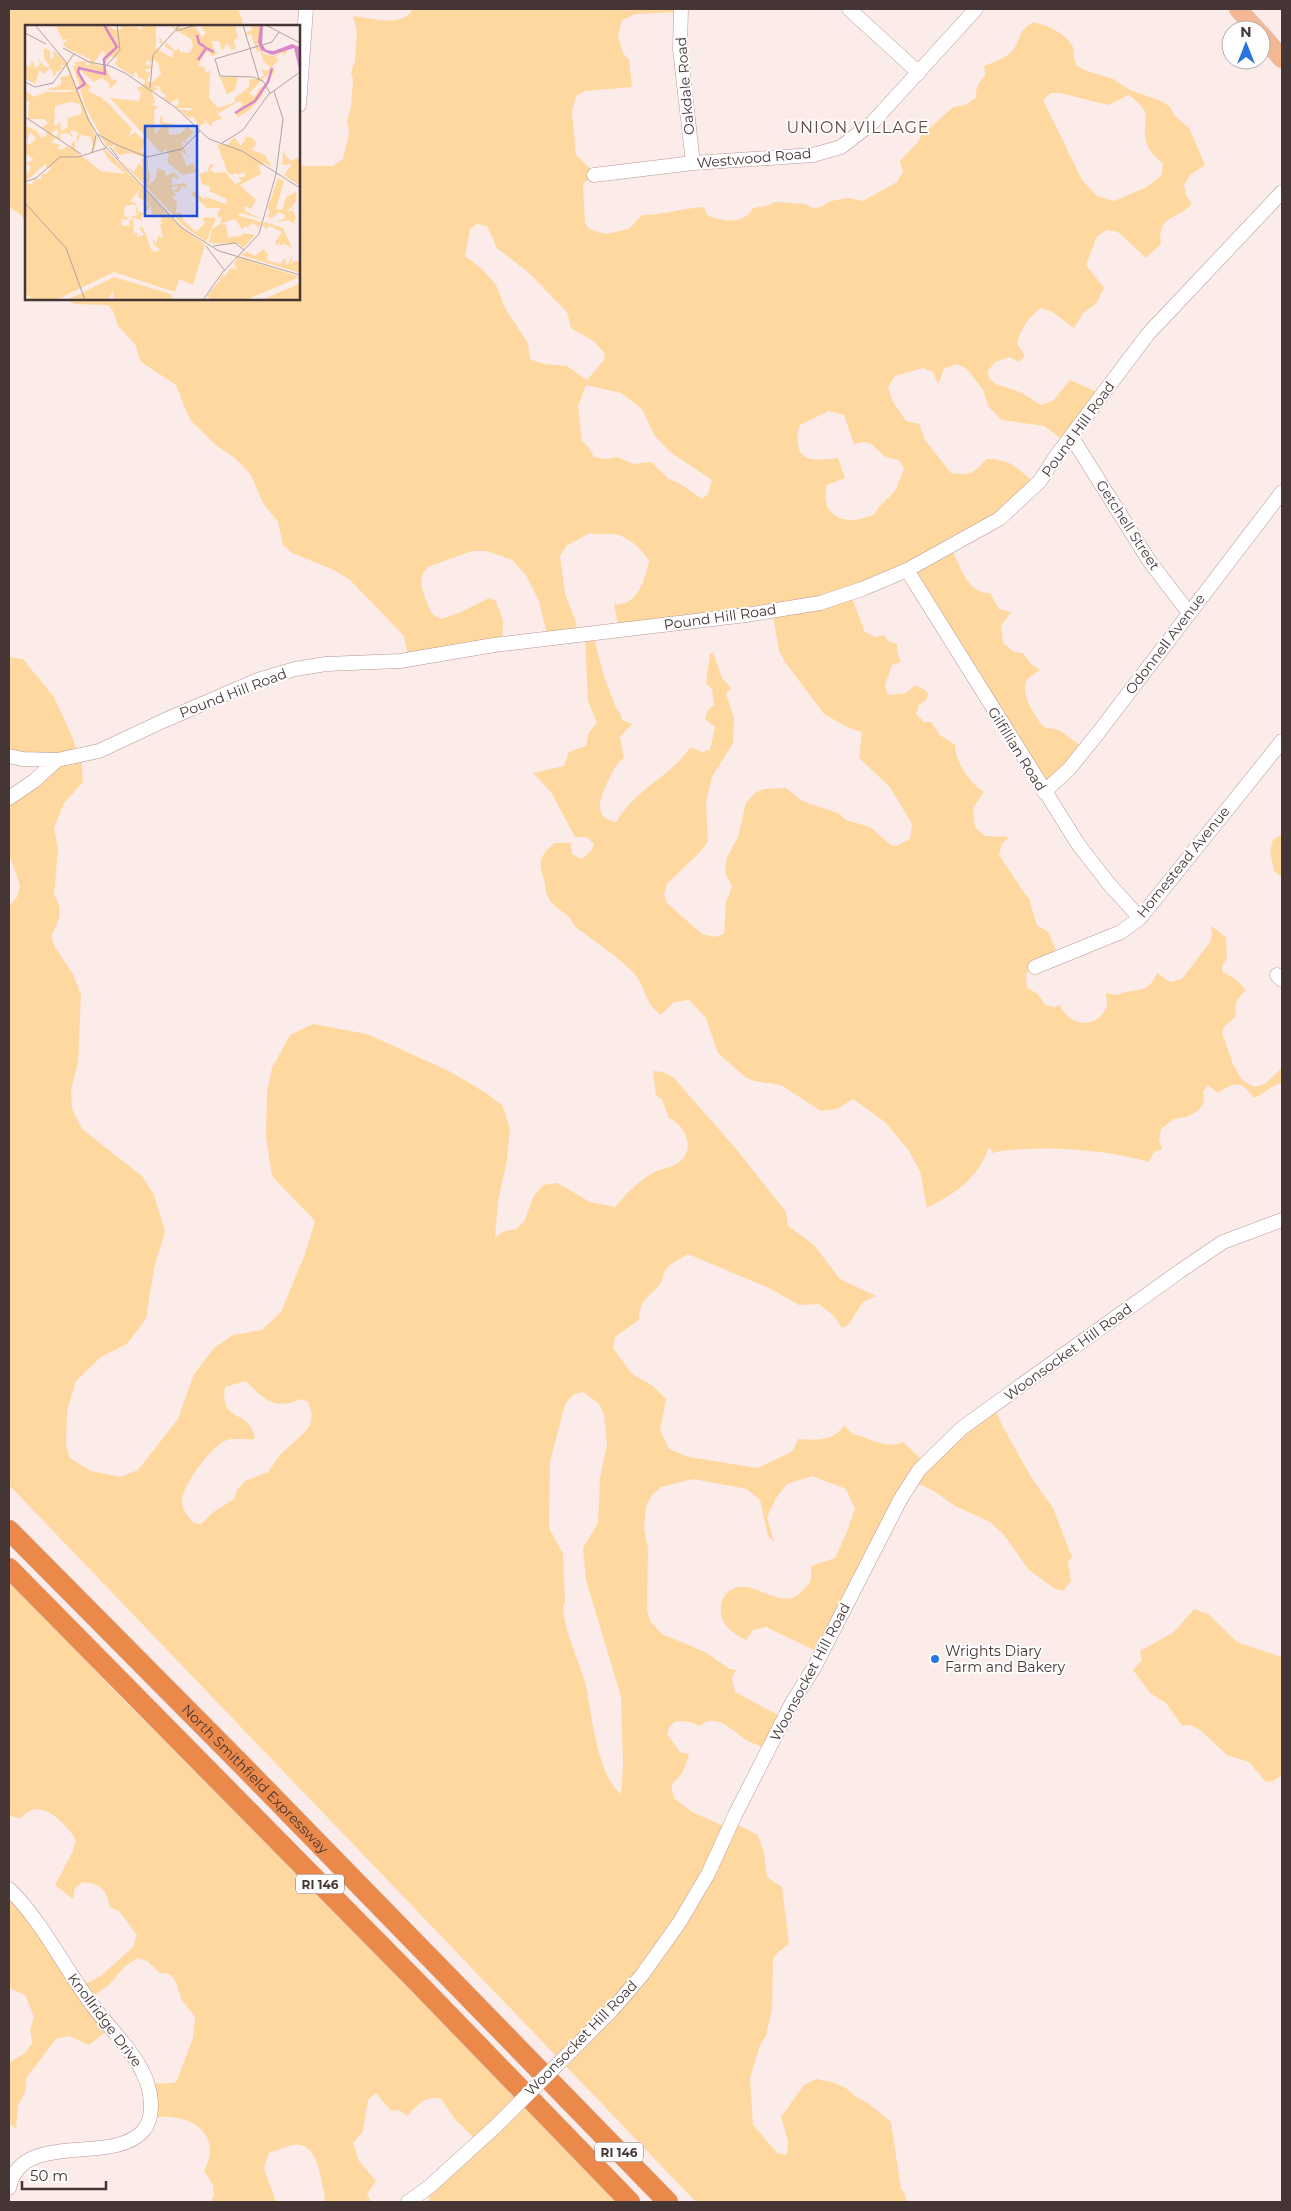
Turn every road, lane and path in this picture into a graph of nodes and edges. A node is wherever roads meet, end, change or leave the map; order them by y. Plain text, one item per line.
1 (306, 9) edge
2 (681, 9) edge
3 (849, 9) edge
4 (976, 9) edge
5 (1238, 9) edge
6 (1248, 20) edge
7 (1271, 45) edge
8 (1282, 58) edge
9 (919, 73) junction
10 (300, 91) edge
11 (693, 163) junction
12 (594, 175) dead end
13 (1282, 192) edge
14 (1071, 436) junction
15 (1282, 492) edge
16 (907, 570) junction
17 (1189, 612) junction
18 (1282, 742) edge
19 (9, 756) edge
20 (56, 760) junction
21 (1044, 792) junction
22 (9, 798) edge
23 (1140, 918) junction
24 (1035, 967) dead end
25 (1282, 1220) edge
26 (9, 1530) edge
27 (9, 1568) edge
28 (9, 1889) edge
29 (9, 2188) edge
30 (408, 2202) edge
31 (630, 2202) edge
32 (668, 2202) edge

1 - 10 street
2 - 11 street, Oakdale Road
3 - 9 street
4 - 9 street, Westwood Road
5 - 6 main road
7 - 8 main road
9 - 11 street, Westwood Road
11 - 12 street, Westwood Road
13 - 14 street, Pound Hill Road
14 - 16 street, Pound Hill Road
14 - 17 street, Getchell Street
15 - 17 street, Odonnell Avenue
16 - 20 street, Pound Hill Road
16 - 21 street, Gilfillian Road
17 - 21 street, Odonnell Avenue
18 - 23 street, Homestead Avenue
19 - 20 street, Pound Hill Road
20 - 22 street
21 - 23 street, Gilfillian Road
23 - 24 street, Homestead Avenue
25 - 30 street, Woonsocket Hill Road, bridge
26 - 32 highway, North Smithfield Expressway / RI 146
27 - 31 highway, North Smithfield Expressway / RI 146
28 - 29 street, Knollridge Drive

